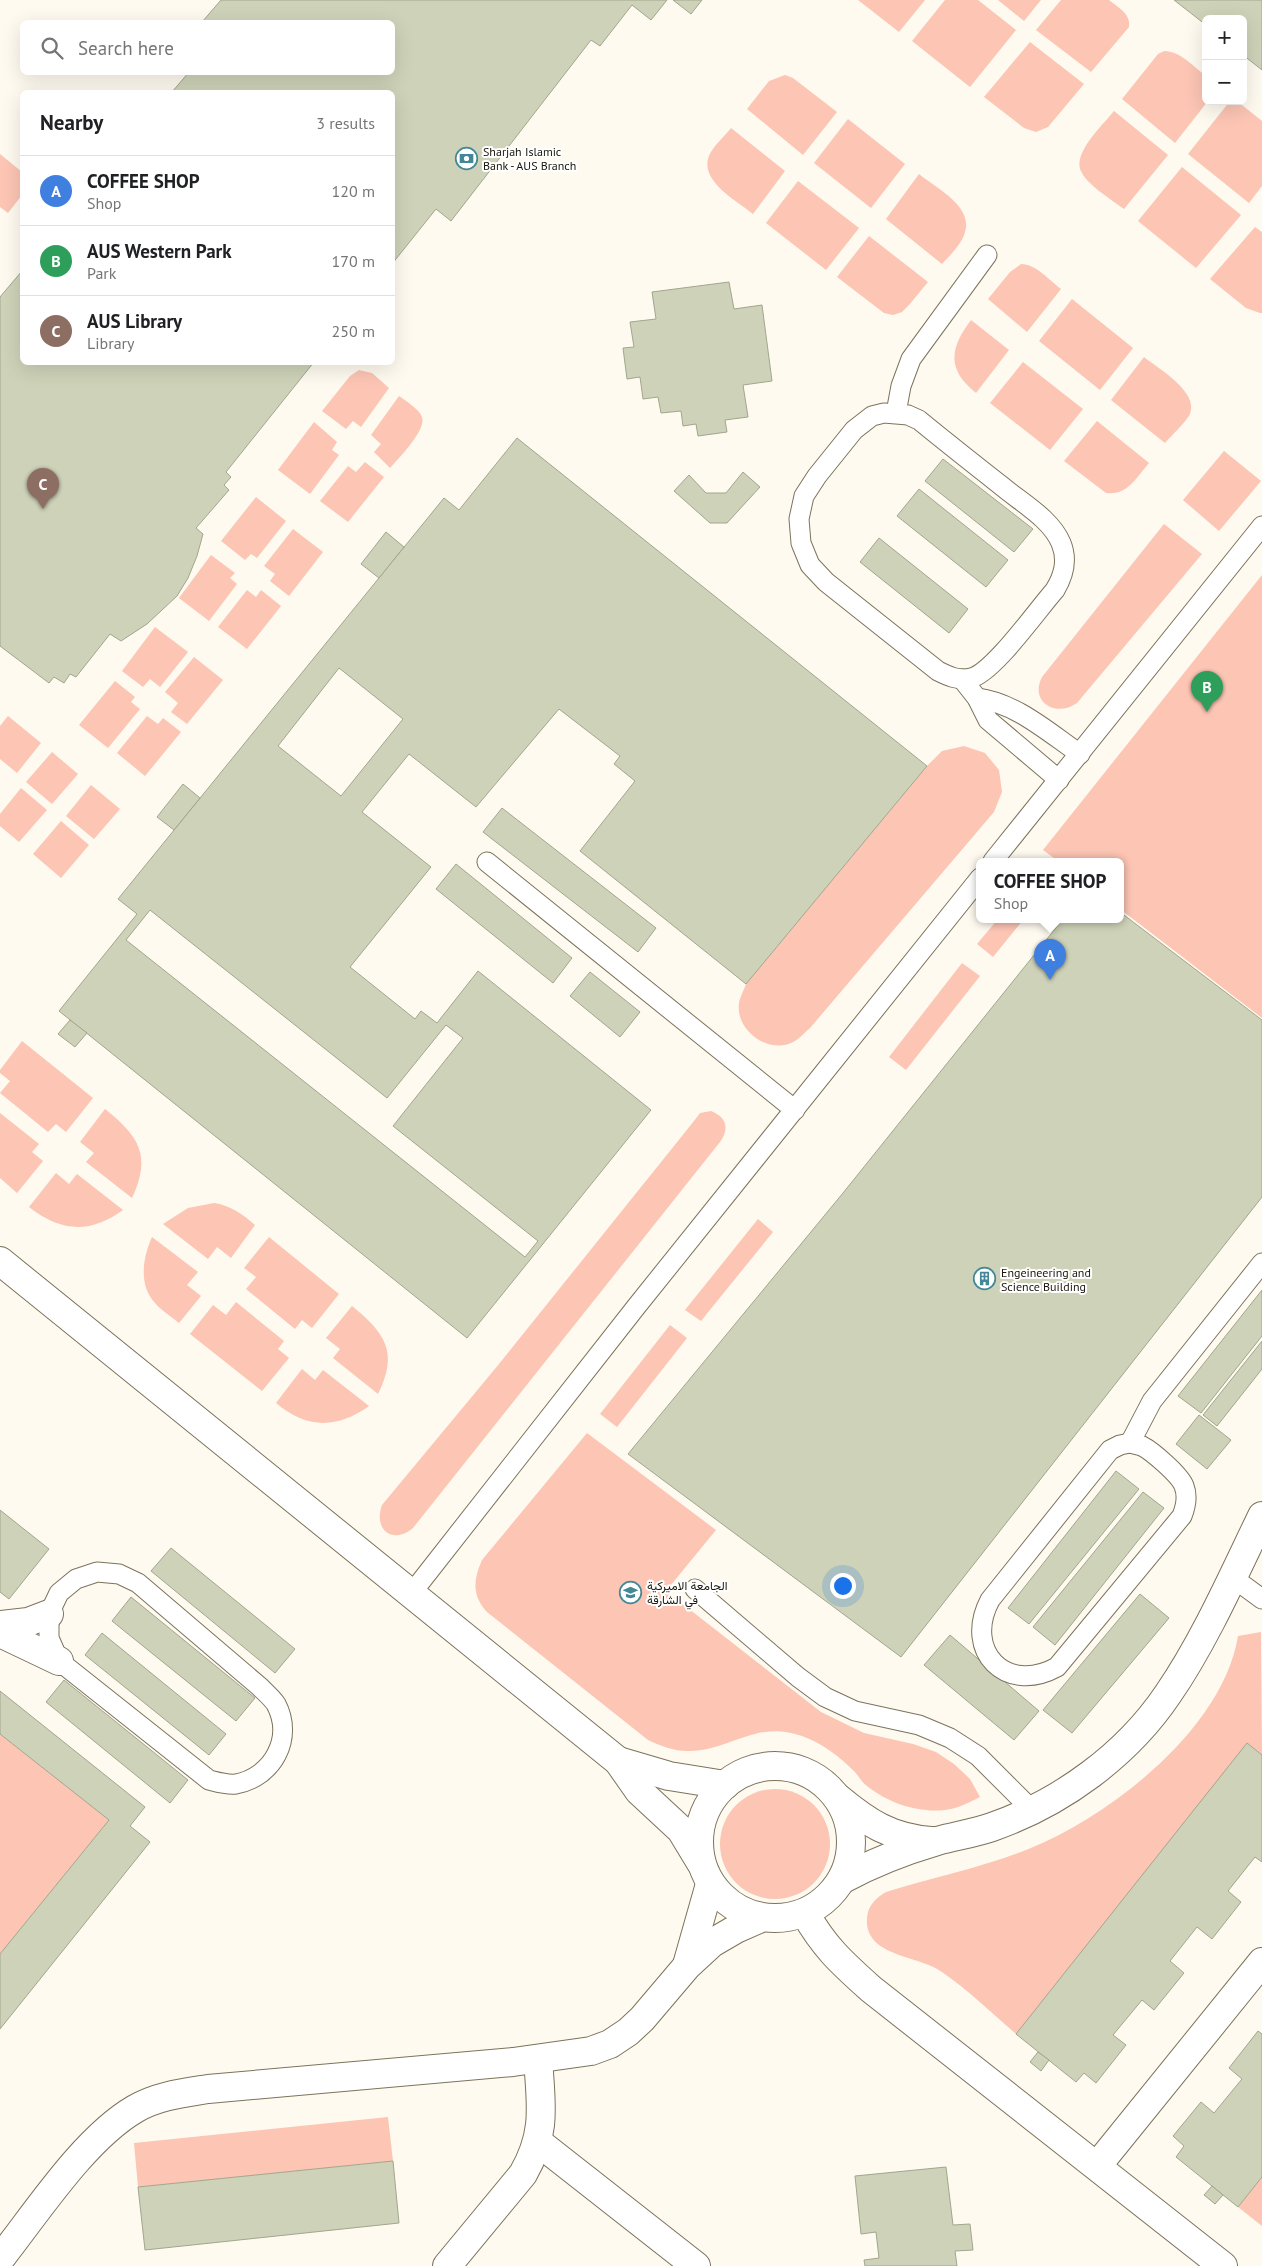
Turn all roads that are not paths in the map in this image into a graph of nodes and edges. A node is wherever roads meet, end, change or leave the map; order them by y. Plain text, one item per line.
1 (987, 255) dead end
2 (896, 413) junction
3 (1262, 526) edge
4 (962, 679) junction
5 (977, 698) junction
6 (1080, 754) junction
7 (1059, 780) junction
8 (995, 858) edge
9 (486, 862) dead end
10 (976, 883) edge
11 (795, 1110) junction
12 (0, 1261) edge
13 (1262, 1263) edge
14 (1130, 1443) junction
15 (1262, 1516) edge
16 (1232, 1577) junction
17 (694, 1589) dead end
18 (412, 1594) junction
19 (1262, 1599) edge
20 (49, 1614) junction
21 (0, 1625) edge
22 (0, 1633) edge
23 (59, 1661) junction
24 (618, 1761) junction
25 (725, 1784) junction
26 (837, 1797) junction
27 (1032, 1810) junction
28 (938, 1841) junction
29 (706, 1874) junction
30 (842, 1879) junction
31 (805, 1913) junction
32 (761, 1918) junction
33 (1262, 1962) edge
34 (687, 1966) junction
35 (538, 2059) junction
36 (538, 2142) junction
37 (1097, 2166) junction
38 (0, 2259) edge
39 (447, 2266) edge
40 (696, 2266) edge
41 (1223, 2266) edge

1 - 2 lane
2 - 4 lane
2 - 4 lane
3 - 6 lane
4 - 5 lane
5 - 6 lane
5 - 7 lane
6 - 7 lane
7 - 8 lane
9 - 11 lane
10 - 11 lane
11 - 18 lane
12 - 18 street
13 - 14 lane
14 - 14 lane
15 - 16 street
16 - 19 lane
16 - 27 street
17 - 27 lane
18 - 24 street
20 - 21 street
20 - 23 lane
20 - 23 lane
22 - 23 street
24 - 25 street
24 - 29 street
25 - 26 street
25 - 29 street
26 - 28 street
26 - 30 street
27 - 28 street
28 - 30 street
29 - 32 street
29 - 34 street
30 - 31 street
31 - 32 street
31 - 37 street
32 - 34 street
33 - 37 street
34 - 35 street
35 - 36 street
35 - 38 street
36 - 39 street
36 - 40 street
37 - 41 street

